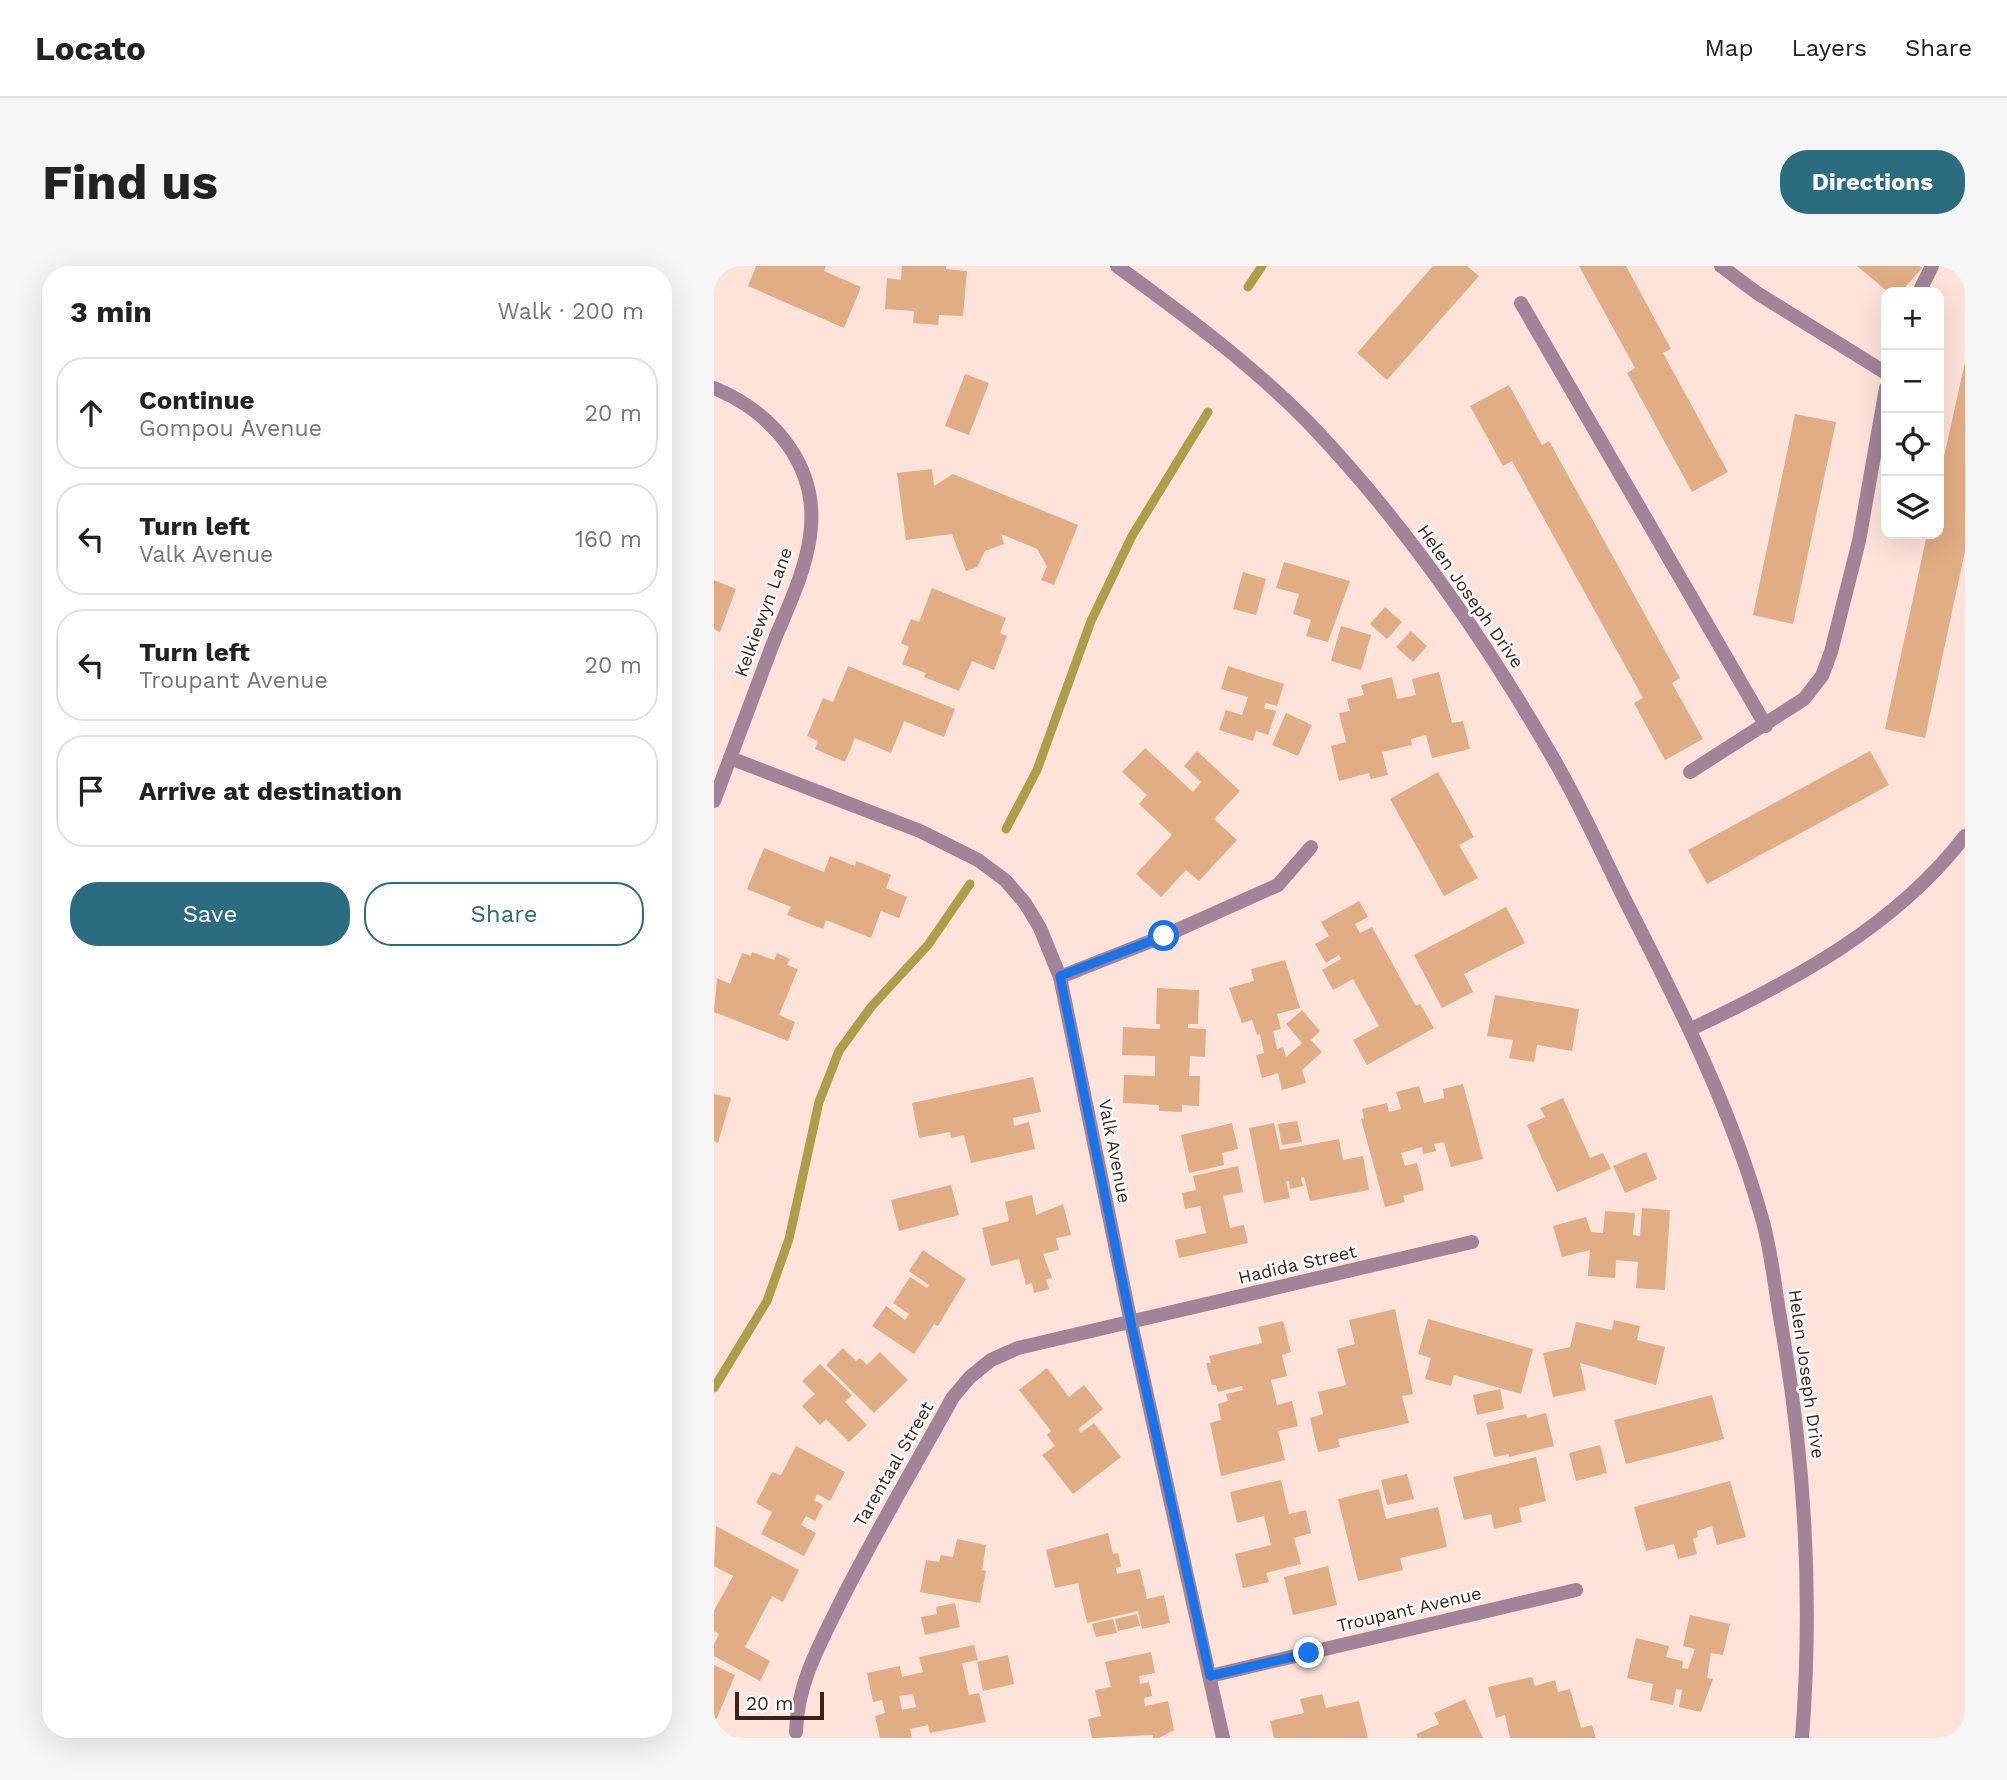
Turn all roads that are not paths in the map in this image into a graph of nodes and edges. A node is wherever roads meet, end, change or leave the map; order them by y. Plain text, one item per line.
1 (1117, 266) edge
2 (1721, 266) edge
3 (1932, 266) edge
4 (1922, 287) edge
5 (1521, 303) dead end
6 (1881, 370) edge
7 (714, 387) edge
8 (1882, 413) edge
9 (1766, 726) junction
10 (730, 758) junction
11 (1690, 772) dead end
12 (714, 801) edge
13 (1965, 836) edge
14 (1311, 847) dead end
15 (1060, 976) junction
16 (1691, 1029) junction
17 (1472, 1242) dead end
18 (1131, 1323) junction
19 (1576, 1590) dead end
20 (1210, 1676) junction
21 (796, 1732) dead end
22 (1223, 1738) edge
23 (1802, 1738) edge

1 - 16 street, Helen Joseph Drive
2 - 6 street
3 - 4 street
5 - 9 street
7 - 10 street, Kelkiewyn Lane
8 - 9 street
9 - 11 street
10 - 12 street, Kelkiewyn Lane
10 - 15 street, Valk Avenue
13 - 16 street
14 - 15 street
15 - 18 street, Valk Avenue
16 - 23 street, Helen Joseph Drive
17 - 18 street, Hadida Street
18 - 20 street, Valk Avenue
18 - 21 street, Tarentaal Street
19 - 20 street, Troupant Avenue
20 - 22 street, Valk Avenue

